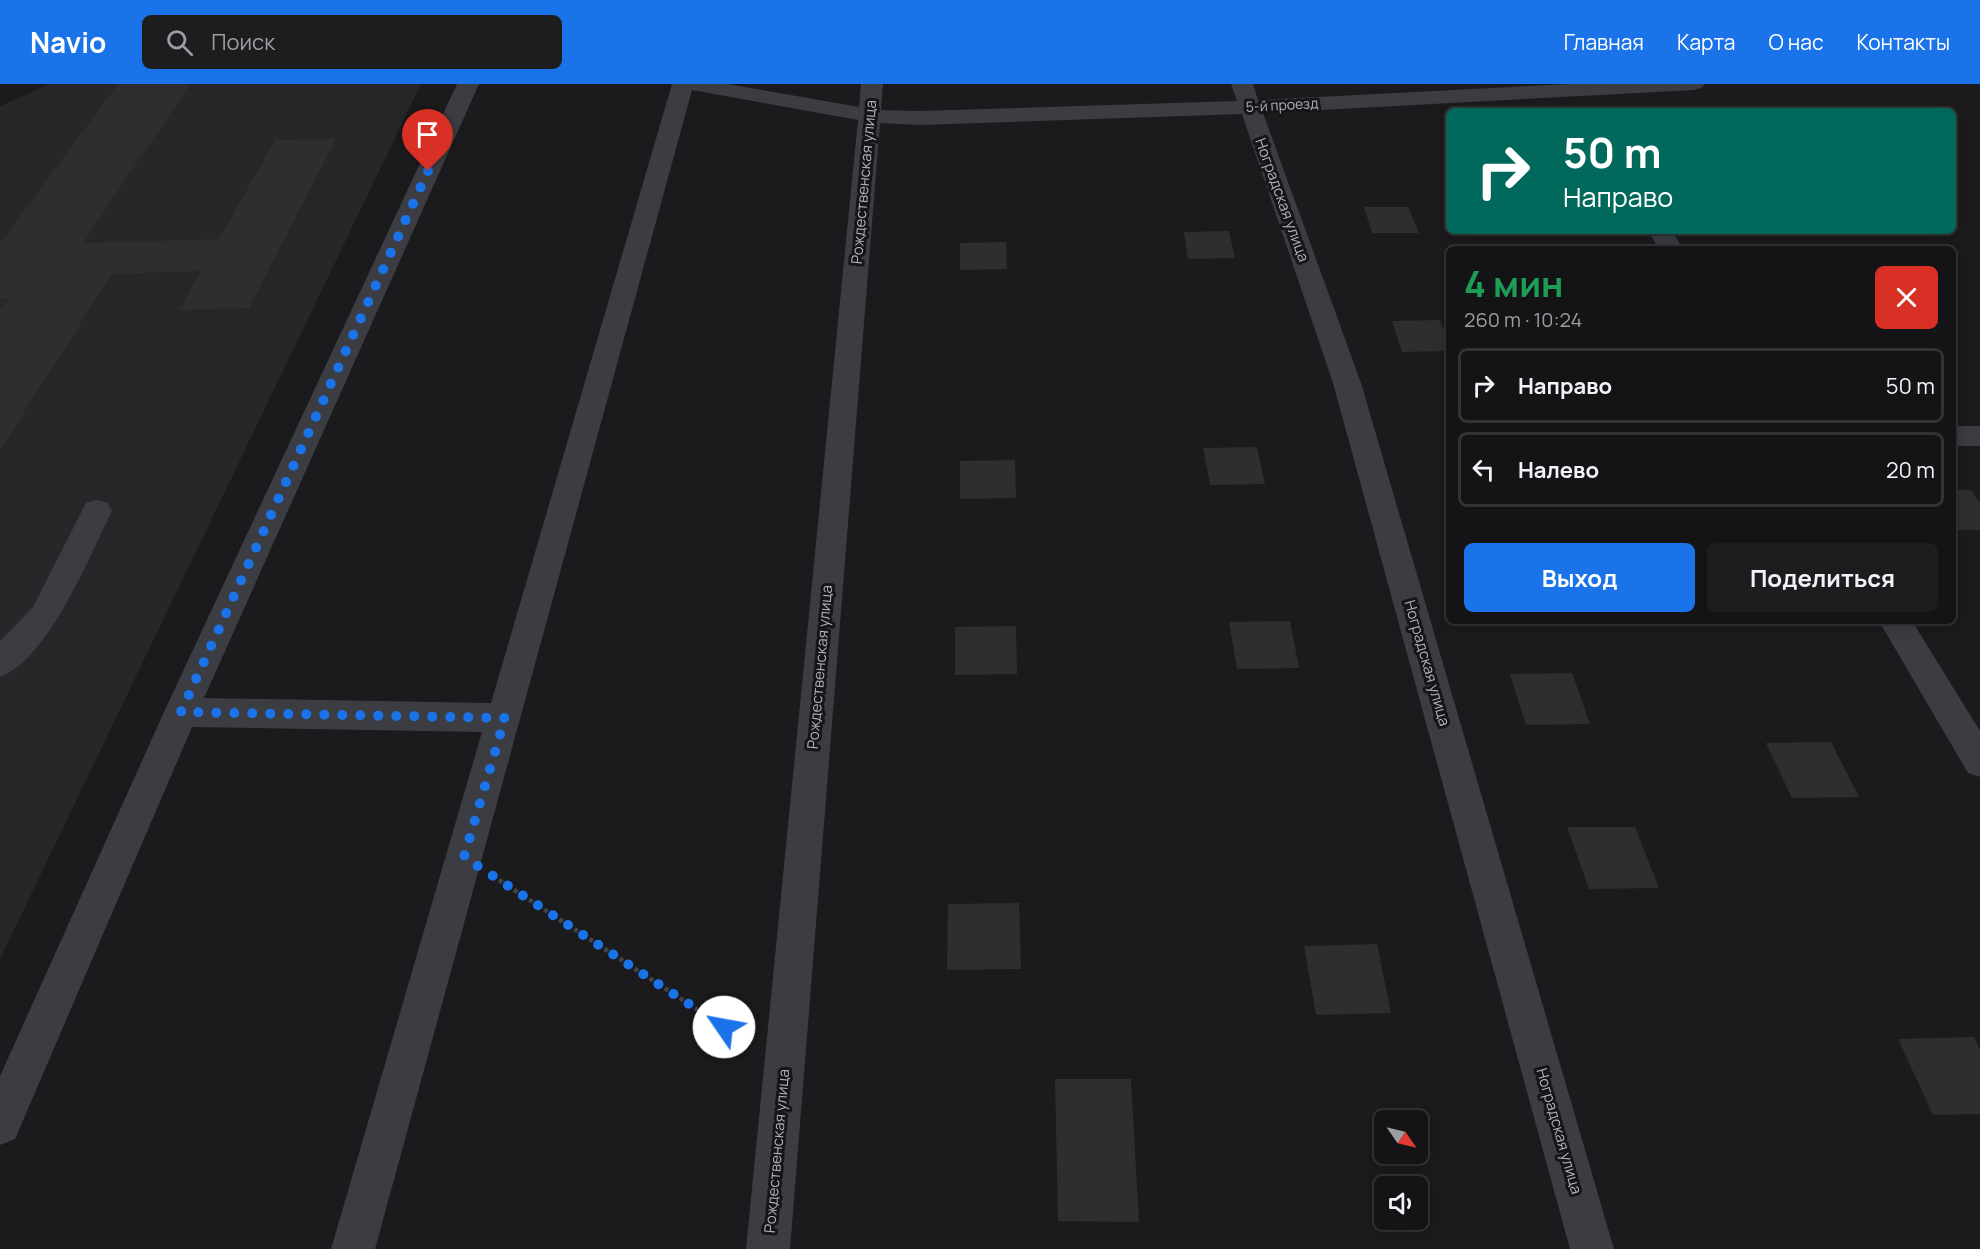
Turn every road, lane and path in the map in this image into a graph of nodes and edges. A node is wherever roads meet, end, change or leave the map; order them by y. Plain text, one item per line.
1 (468, 84) edge
2 (683, 84) edge
3 (692, 84) edge
4 (1694, 84) edge
5 (1572, 86) edge
6 (1246, 96) edge
7 (871, 100) edge
8 (1585, 108) edge
9 (1956, 436) edge
10 (1980, 436) edge
11 (97, 511) dead end
12 (1897, 624) edge
13 (0, 663) edge
14 (181, 712) junction
15 (505, 718) junction
16 (1980, 762) edge
17 (464, 857) junction
18 (785, 1066) junction
19 (0, 1124) edge
20 (353, 1249) edge
21 (768, 1249) edge
22 (1592, 1249) edge

1 - 14 street
2 - 15 street
3 - 7 street, 5-й проезд
4 - 5 street, 5-й проезд
5 - 6 street, 5-й проезд
5 - 8 street
6 - 7 street, 5-й проезд
6 - 22 street, Ноградская улица
7 - 18 street, Рождественская улица
9 - 10 street
11 - 13 street
12 - 16 street
14 - 15 street
14 - 19 street
15 - 17 street
17 - 18 path
17 - 20 street
18 - 21 street, Рождественская улица

